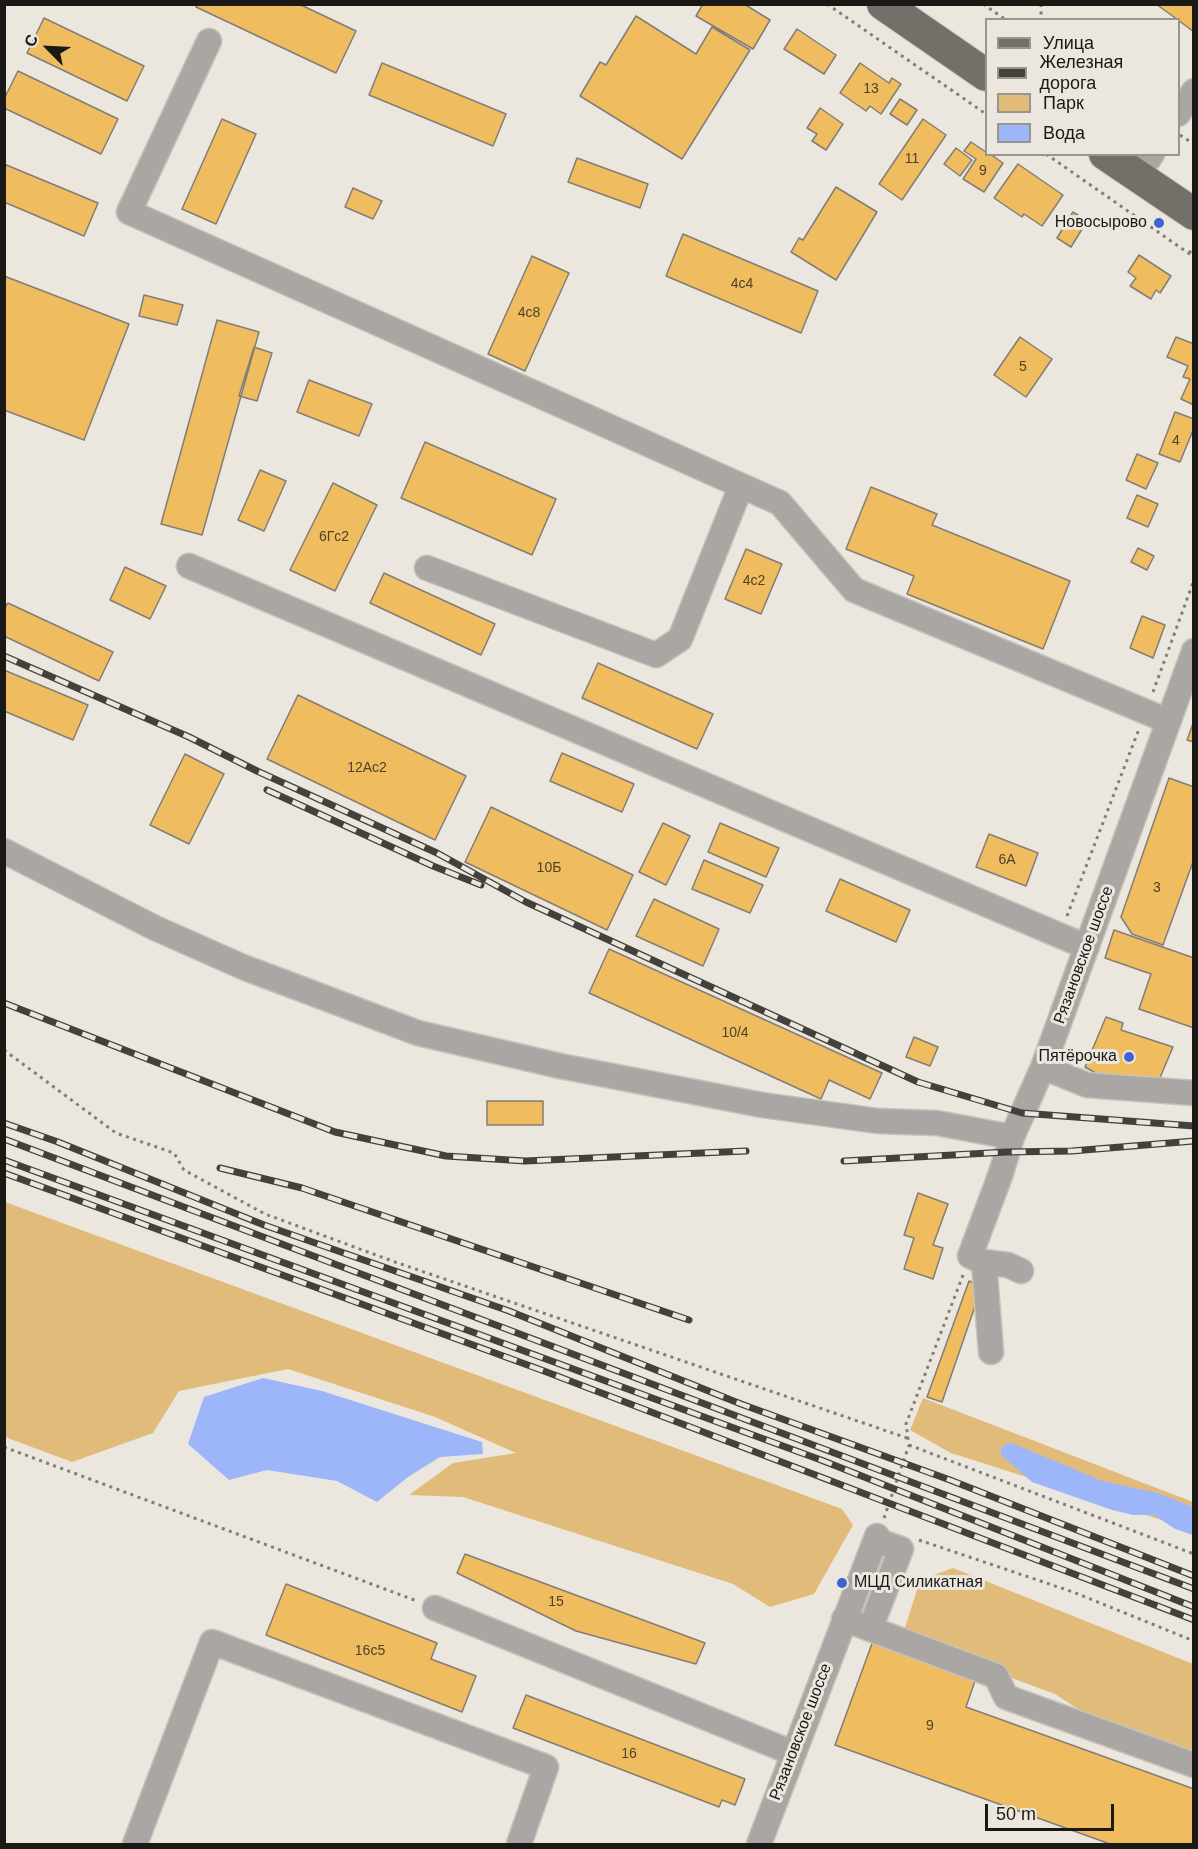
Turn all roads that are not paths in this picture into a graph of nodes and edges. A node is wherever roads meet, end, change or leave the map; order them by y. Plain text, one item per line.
1 (883, 4) edge
2 (918, 4) edge
3 (209, 41) dead end
4 (985, 50) edge
5 (985, 74) edge
6 (1194, 91) edge
7 (1180, 112) edge
8 (1108, 156) edge
9 (1147, 156) edge
10 (1194, 190) edge
11 (1194, 214) edge
12 (741, 486) junction
13 (189, 566) dead end
14 (427, 568) dead end
15 (1194, 651) edge
16 (1168, 721) junction
17 (4, 850) edge
18 (1083, 946) junction
19 (1043, 1067) junction
20 (1194, 1093) edge
21 (1012, 1137) junction
22 (977, 1259) junction
23 (1021, 1272) dead end
24 (990, 1352) dead end
25 (435, 1608) road end
26 (844, 1619) junction
27 (870, 1629) junction
28 (793, 1754) junction
29 (1194, 1765) edge
30 (135, 1845) edge
31 (519, 1845) edge
32 (759, 1845) edge

1 - 5 main road
2 - 4 main road
3 - 12 street
6 - 7 street
8 - 11 main road
9 - 10 main road
12 - 14 street
12 - 16 street
13 - 18 street
15 - 16 street, Рязановское шоссе
16 - 18 street, Рязановское шоссе
17 - 21 street
18 - 19 street, Рязановское шоссе
19 - 20 street
19 - 21 street, Рязановское шоссе
21 - 22 street, Рязановское шоссе
22 - 23 street
22 - 24 street
25 - 28 street
26 - 27 street
26 - 27 street, Рязановское шоссе
26 - 28 street, Рязановское шоссе
27 - 29 street
28 - 32 street, Рязановское шоссе
30 - 31 street

